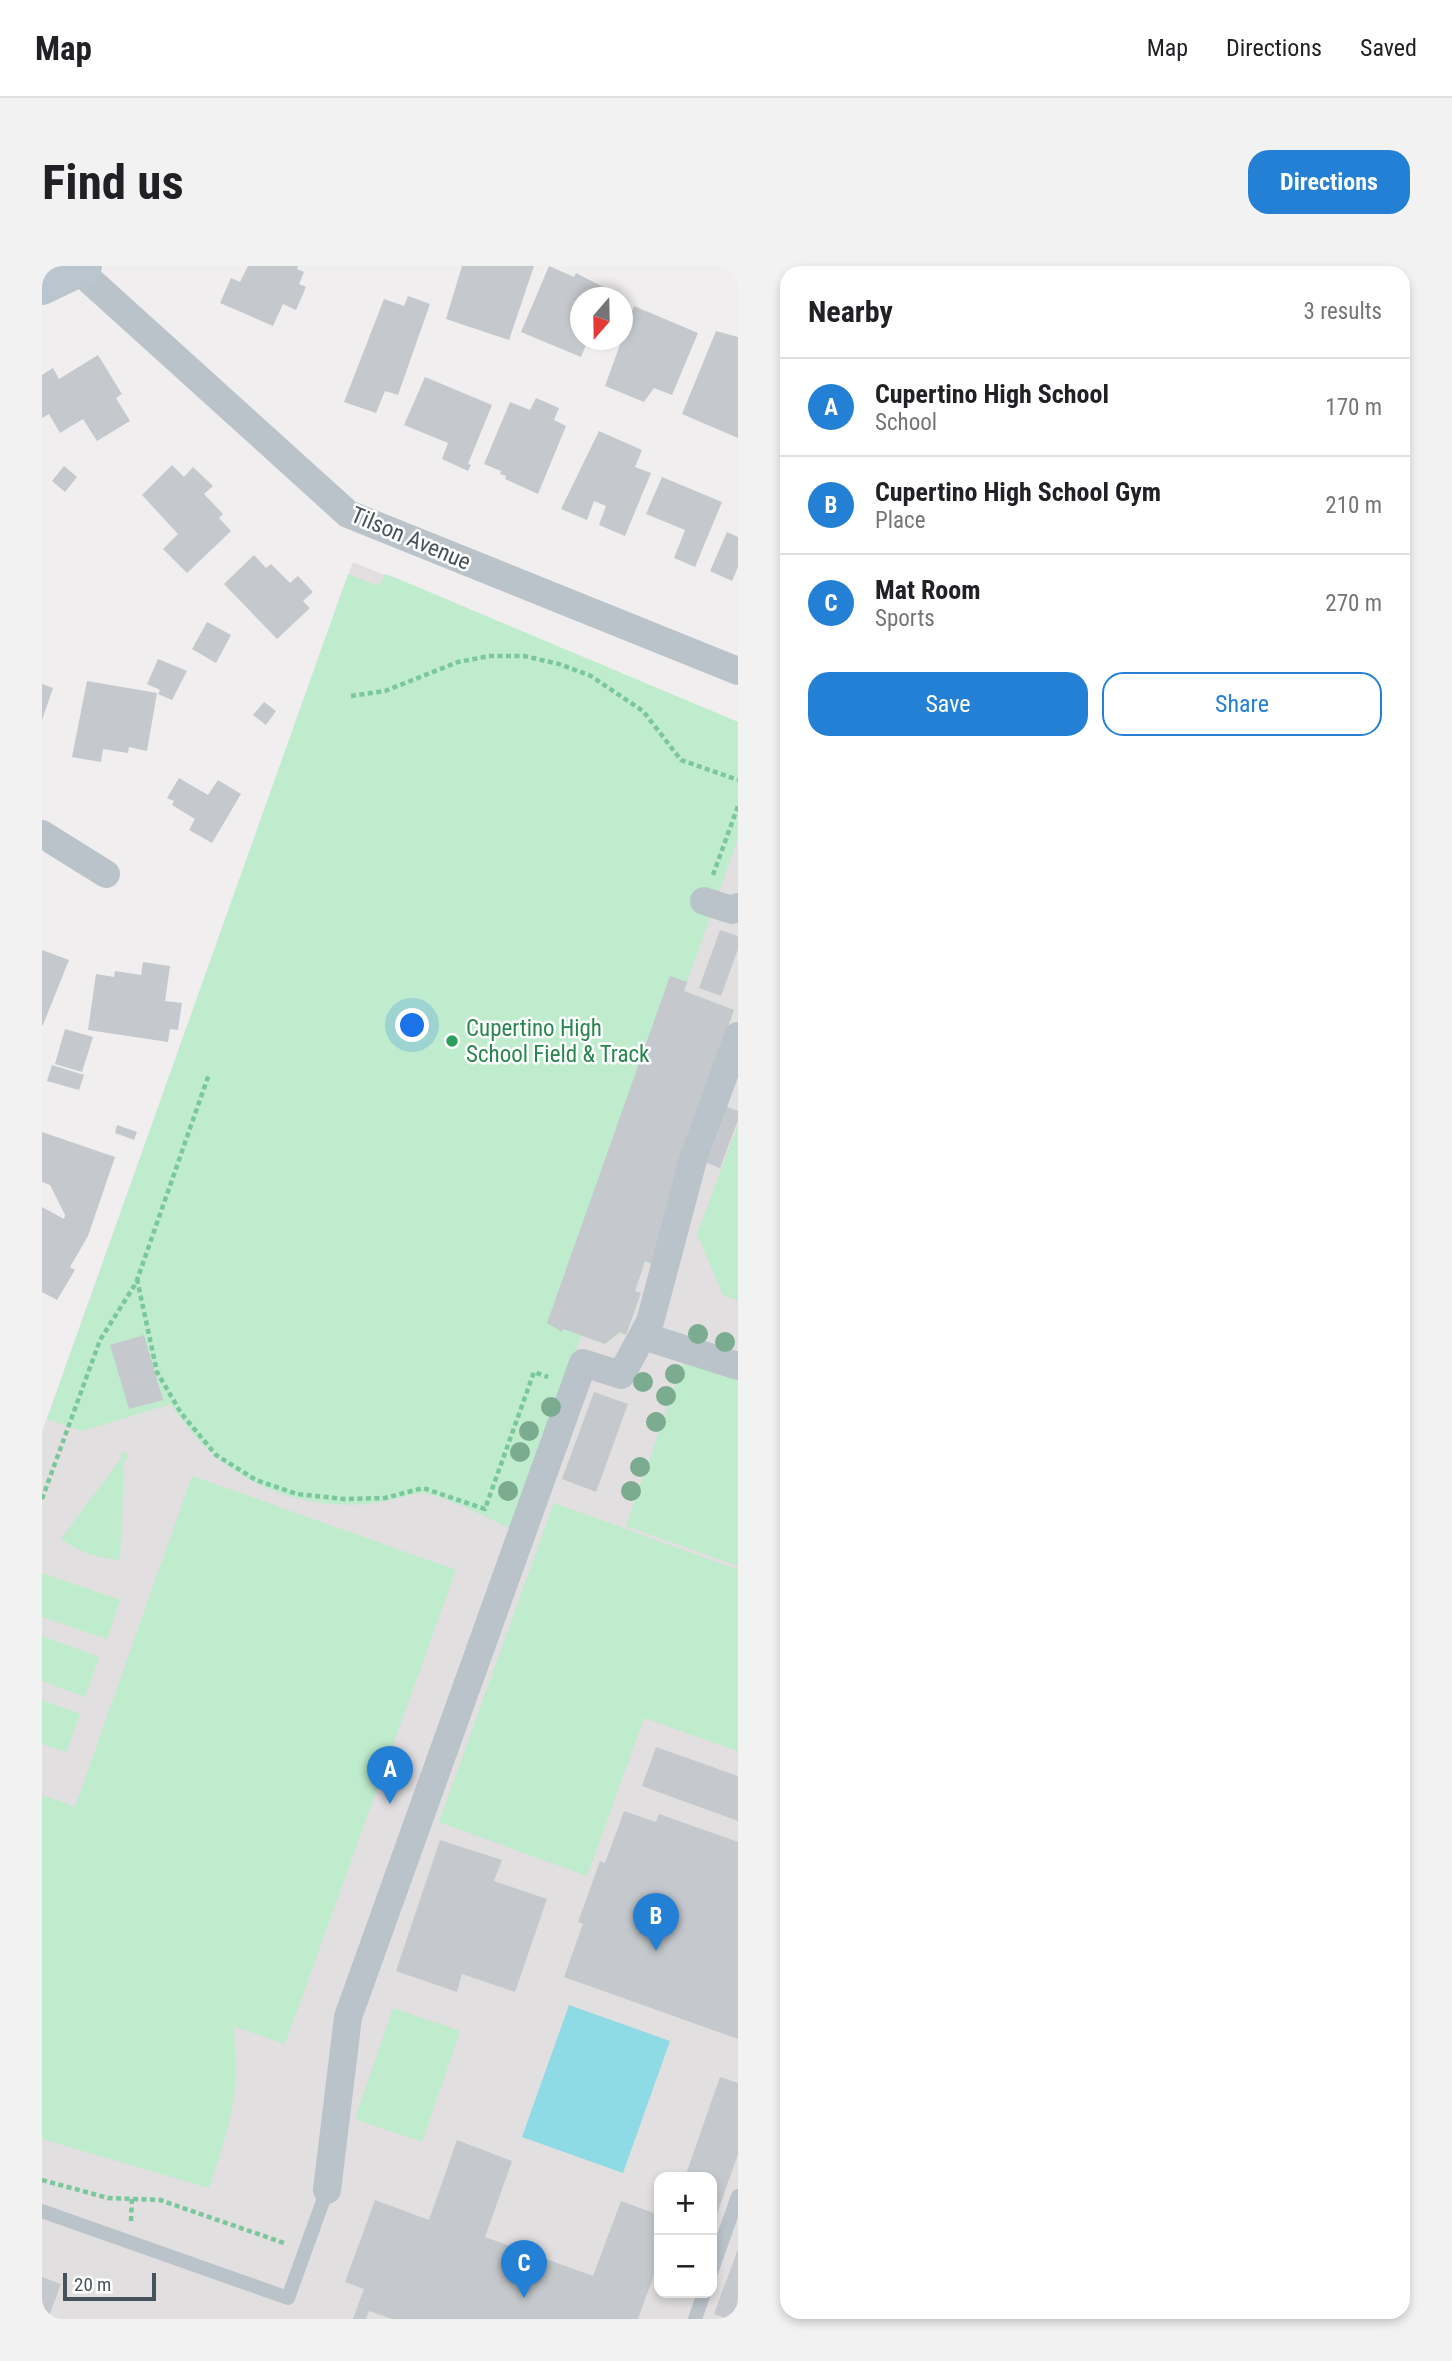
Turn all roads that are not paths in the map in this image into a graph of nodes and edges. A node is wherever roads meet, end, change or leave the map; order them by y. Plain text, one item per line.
1 (78, 267) edge
2 (42, 286) edge
3 (738, 671) edge
4 (42, 834) edge
5 (106, 874) dead end
6 (704, 901) road end
7 (738, 907) edge
8 (738, 1036) edge
9 (643, 1336) junction
10 (738, 1366) edge
11 (327, 2190) joint
12 (738, 2196) edge
13 (42, 2211) edge
14 (717, 2256) edge
15 (702, 2298) edge
16 (695, 2319) edge

1 - 2 street
1 - 3 street, Tilson Avenue
4 - 5 street
6 - 7 street
8 - 9 street
9 - 10 street
9 - 11 street
11 - 13 lane
12 - 14 lane
15 - 16 lane

